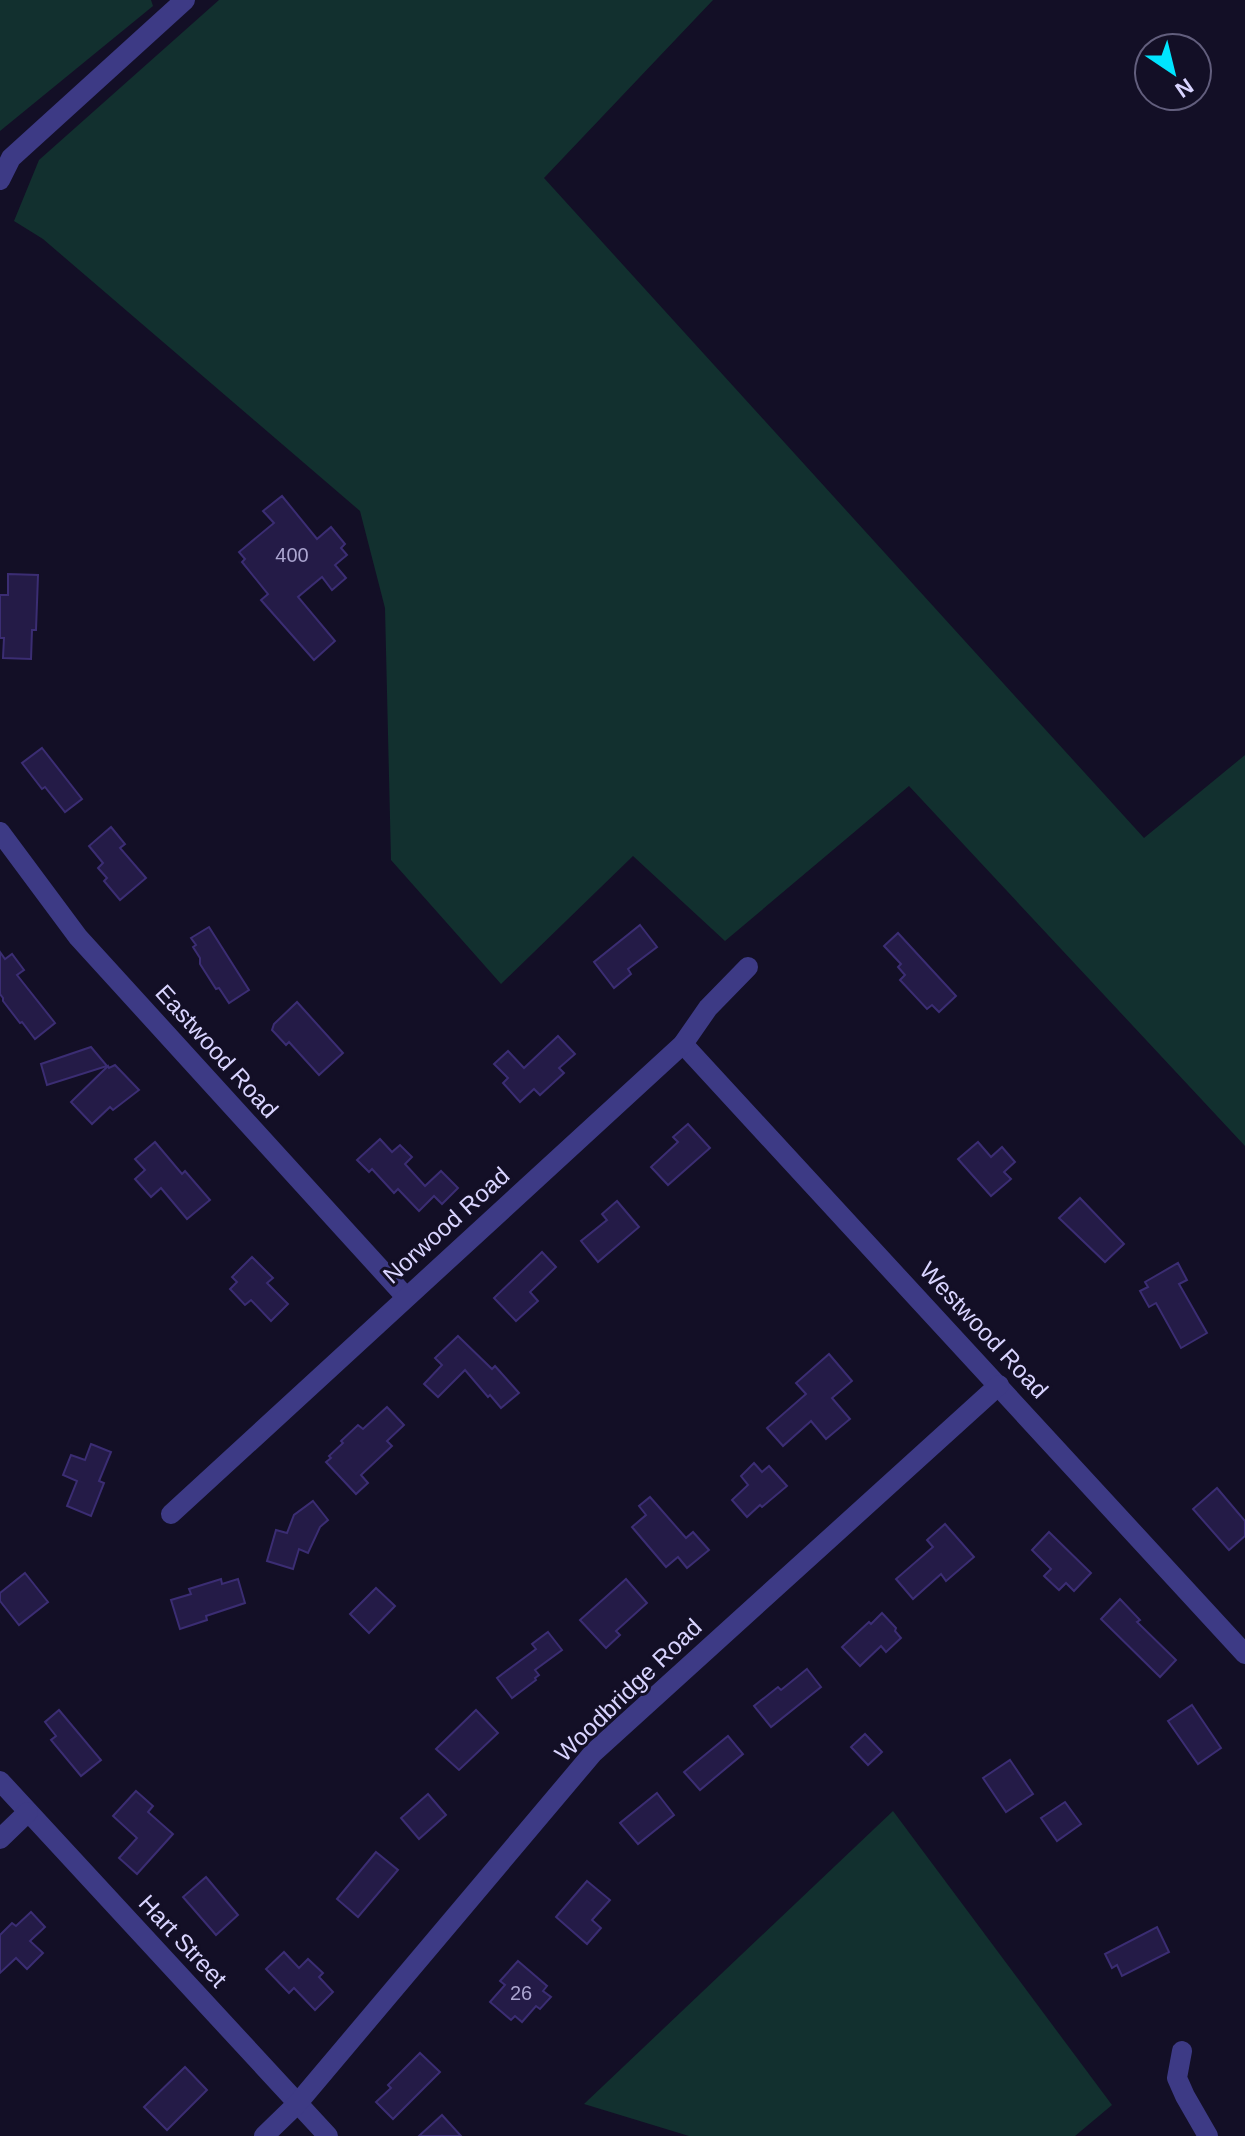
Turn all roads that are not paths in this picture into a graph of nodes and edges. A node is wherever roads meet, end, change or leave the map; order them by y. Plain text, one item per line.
1 (185, 0) edge
2 (0, 180) edge
3 (0, 832) edge
4 (748, 967) dead end
5 (683, 1044) junction
6 (406, 1297) junction
7 (999, 1385) junction
8 (171, 1514) dead end
9 (1245, 1654) edge
10 (0, 1781) edge
11 (28, 1812) junction
12 (0, 1839) edge
13 (1182, 2051) dead end
14 (297, 2104) junction
15 (264, 2136) edge
16 (328, 2136) edge
17 (1208, 2136) edge

1 - 2 street
3 - 6 street, Eastwood Road
4 - 5 street, Norwood Road
5 - 6 street, Norwood Road
5 - 7 street, Westwood Road
6 - 8 street, Norwood Road
7 - 9 street, Westwood Road
7 - 14 street, Woodbridge Road
10 - 11 street, Hart Street
11 - 12 street
11 - 14 street, Hart Street
13 - 17 street
14 - 15 street, Woodbridge Road
14 - 16 street, Hart Street

